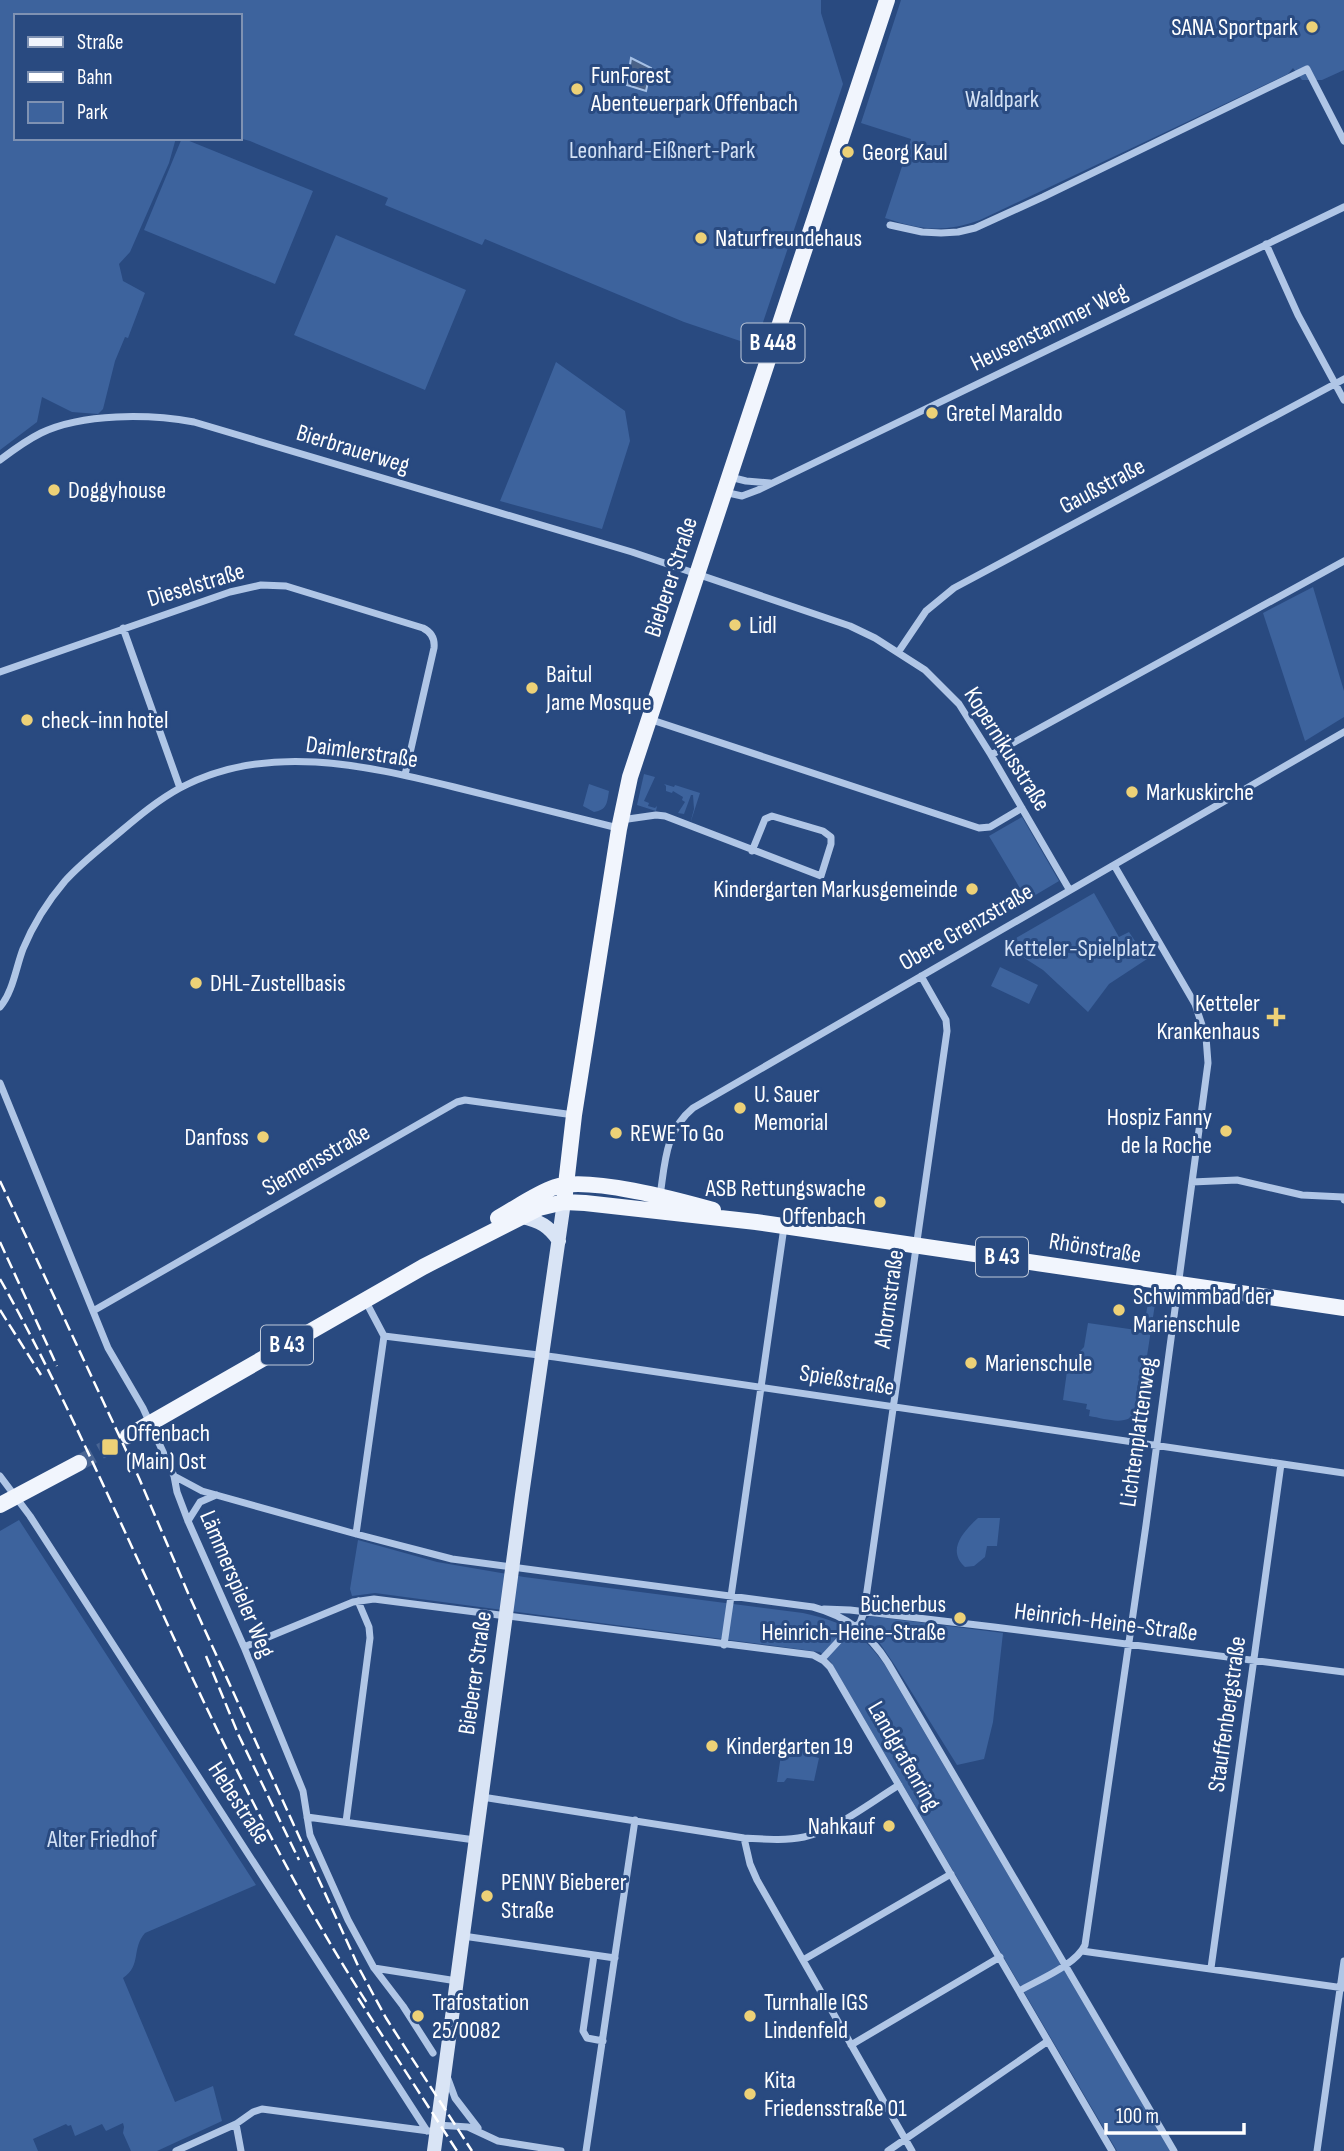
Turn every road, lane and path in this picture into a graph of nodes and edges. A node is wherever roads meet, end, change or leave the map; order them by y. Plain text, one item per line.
1 (887, 0) edge
2 (1344, 141) edge
3 (1344, 207) edge
4 (890, 225) dead end
5 (1266, 244) junction
6 (1344, 379) edge
7 (1335, 384) junction
8 (1344, 400) edge
9 (0, 460) edge
10 (771, 483) junction
11 (726, 484) junction
12 (1344, 561) edge
13 (696, 575) junction
14 (122, 628) junction
15 (899, 651) junction
16 (0, 672) edge
17 (649, 719) junction
18 (1344, 732) edge
19 (991, 755) junction
20 (405, 775) junction
21 (180, 788) junction
22 (1022, 808) junction
23 (620, 824) junction
24 (752, 851) junction
25 (1114, 864) junction
26 (1069, 889) junction
27 (920, 976) junction
28 (0, 1007) edge
29 (0, 1083) edge
30 (574, 1115) junction
31 (1192, 1182) junction
32 (567, 1185) junction
33 (660, 1196) junction
34 (1344, 1200) edge
35 (564, 1202) junction
36 (522, 1217) junction
37 (756, 1222) junction
38 (785, 1226) junction
39 (559, 1241) junction
40 (916, 1245) junction
41 (423, 1267) junction
42 (1178, 1284) junction
43 (365, 1300) junction
44 (1344, 1308) edge
45 (93, 1311) junction
46 (384, 1336) junction
47 (543, 1355) junction
48 (760, 1387) junction
49 (892, 1406) junction
50 (150, 1423) junction
51 (128, 1436) tunnel mouth
52 (1156, 1446) junction
53 (79, 1463) tunnel mouth
54 (1281, 1464) junction
55 (1344, 1473) edge
56 (0, 1476) edge
57 (174, 1476) junction
58 (216, 1495) junction
59 (18, 1497) junction
60 (0, 1505) edge
61 (188, 1521) junction
62 (356, 1534) junction
63 (513, 1567) junction
64 (731, 1596) junction
65 (358, 1601) junction
66 (820, 1609) junction
67 (864, 1612) junction
68 (506, 1617) junction
69 (856, 1626) junction
70 (724, 1645) junction
71 (1128, 1645) junction
72 (244, 1647) junction
73 (822, 1659) junction
74 (1254, 1661) junction
75 (1344, 1672) edge
76 (899, 1785) junction
77 (482, 1797) junction
78 (307, 1817) junction
79 (635, 1820) junction
80 (346, 1822) junction
81 (744, 1838) junction
82 (476, 1840) junction
83 (951, 1874) junction
84 (463, 1936) junction
85 (1082, 1951) junction
86 (594, 1955) junction
87 (1000, 1957) junction
88 (615, 1958) junction
89 (803, 1960) junction
90 (1344, 1961) edge
91 (1066, 1964) junction
92 (374, 1969) junction
93 (1211, 1969) junction
94 (457, 1981) junction
95 (1342, 1988) edge
96 (1019, 1992) junction
97 (603, 2041) junction
98 (1048, 2041) junction
99 (851, 2045) junction
100 (433, 2053) dead end
101 (447, 2059) junction
102 (236, 2124) junction
103 (433, 2129) junction
104 (484, 2133) junction
105 (905, 2139) junction
106 (176, 2151) edge
107 (242, 2151) edge
108 (434, 2151) edge
109 (561, 2151) edge
110 (586, 2151) edge
111 (888, 2151) edge
112 (912, 2151) edge
113 (1112, 2151) edge
114 (1174, 2151) edge
115 (1317, 2151) edge

1 - 11 main road, Bieberer Straße / B 448
2 - 4 street
3 - 5 street, Heusenstammer Weg
5 - 7 street
5 - 10 street, Heusenstammer Weg
6 - 7 street, Gaußstraße
7 - 8 street
7 - 15 street, Gaußstraße
9 - 13 street, Bierbrauerweg
10 - 11 street
10 - 11 street, Heusenstammer Weg
11 - 13 main road, Bieberer Straße / B 448
12 - 19 street
13 - 15 street, Kopernikusstraße
13 - 17 main road, Bieberer Straße / B 448
14 - 16 street, Dieselstraße
14 - 20 street, Dieselstraße
14 - 21 street
15 - 19 street, Kopernikusstraße
17 - 22 street
17 - 23 main road, Bieberer Straße / B 448
18 - 25 street, Obere Grenzstraße
19 - 22 street, Kopernikusstraße
20 - 21 street, Daimlerstraße
20 - 23 street, Daimlerstraße
21 - 28 street, Daimlerstraße
22 - 26 street, Kopernikusstraße
23 - 24 street
23 - 30 main road, Bieberer Straße / B 448
24 - 24 street
25 - 26 street, Obere Grenzstraße
25 - 31 street, Lichtenplattenweg
26 - 27 street, Obere Grenzstraße
27 - 33 street, Obere Grenzstraße
27 - 40 street, Ahornstraße
29 - 45 street, Lämmerspieler Weg
30 - 32 main road, Bieberer Straße / B 448
30 - 45 street, Siemensstraße
31 - 34 street
31 - 42 street, Lichtenplattenweg
32 - 33 main road, Rhönstraße / B 43
32 - 35 main road, B 448
32 - 41 main road, B 43
33 - 37 main road, Rhönstraße / B 43
35 - 36 main road, B 43
35 - 37 main road, Rhönstraße / B 43
35 - 39 street, Bieberer Straße
36 - 39 street
36 - 41 main road, B 43
37 - 38 main road, Rhönstraße / B 43
38 - 40 main road, Rhönstraße / B 43
38 - 48 street
39 - 47 street, Bieberer Straße
40 - 42 main road, Rhönstraße / B 43
40 - 49 street, Ahornstraße
41 - 43 main road, B 43
42 - 44 main road, Rhönstraße / B 43
42 - 52 street, Lichtenplattenweg
43 - 46 street
43 - 50 main road, B 43
45 - 50 street, Lämmerspieler Weg
46 - 47 street, Spießstraße
46 - 62 street
47 - 48 street, Spießstraße
47 - 63 street, Bieberer Straße
48 - 49 street, Spießstraße
48 - 64 street
49 - 52 street, Spießstraße
49 - 67 street, Ahornstraße
50 - 51 main road, B 43
50 - 57 street, Lämmerspieler Weg
52 - 54 street, Spießstraße
52 - 71 street, Lichtenplattenweg
53 - 59 main road
54 - 55 street, Spießstraße
54 - 74 street, Stauffenbergstraße
56 - 59 street, Hebestraße
57 - 58 street, Landgrafenring
57 - 61 street, Lämmerspieler Weg
58 - 61 street
58 - 62 street, Landgrafenring
59 - 60 main road
59 - 103 street, Hebestraße
61 - 72 street, Lämmerspieler Weg
62 - 63 street, Landgrafenring
63 - 64 street, Landgrafenring
63 - 68 street, Bieberer Straße
64 - 66 street, Landgrafenring
64 - 70 street
65 - 68 street
65 - 72 street
65 - 80 street
66 - 67 street, Landgrafenring
66 - 69 street, Landgrafenring
67 - 69 street, Ahornstraße
67 - 71 street, Heinrich-Heine-Straße
68 - 70 street
68 - 77 street, Bieberer Straße
69 - 73 street, Ahornstraße
69 - 91 street, Landgrafenring
70 - 73 street
71 - 74 street, Heinrich-Heine-Straße
71 - 85 street, Lichtenplattenweg
72 - 78 street, Lämmerspieler Weg
73 - 76 street, Landgrafenring
74 - 75 street, Heinrich-Heine-Straße
74 - 93 street, Stauffenbergstraße
76 - 81 street
76 - 83 street, Landgrafenring
77 - 79 street
77 - 82 street, Bieberer Straße
78 - 80 street
78 - 92 street, Lämmerspieler Weg
79 - 81 street
79 - 88 street
80 - 82 street
81 - 89 street
82 - 84 street, Bieberer Straße
83 - 87 street, Landgrafenring
83 - 89 street
84 - 86 street
84 - 94 street, Bieberer Straße
85 - 91 street
85 - 93 street
86 - 88 street
86 - 97 street
87 - 96 street, Landgrafenring
87 - 99 street
88 - 97 street
89 - 99 street
90 - 95 street
91 - 96 street
91 - 114 street, Landgrafenring
92 - 94 street
92 - 100 street, Lämmerspieler Weg
93 - 95 street
94 - 101 street, Bieberer Straße
95 - 115 street
96 - 98 street, Landgrafenring
97 - 110 street
98 - 105 street
98 - 113 street, Landgrafenring
99 - 105 street
101 - 103 street, Bieberer Straße
101 - 104 street
102 - 103 street
102 - 106 street
102 - 107 street
103 - 104 street
103 - 108 street, Bieberer Straße
104 - 109 street
105 - 111 street
105 - 112 street

